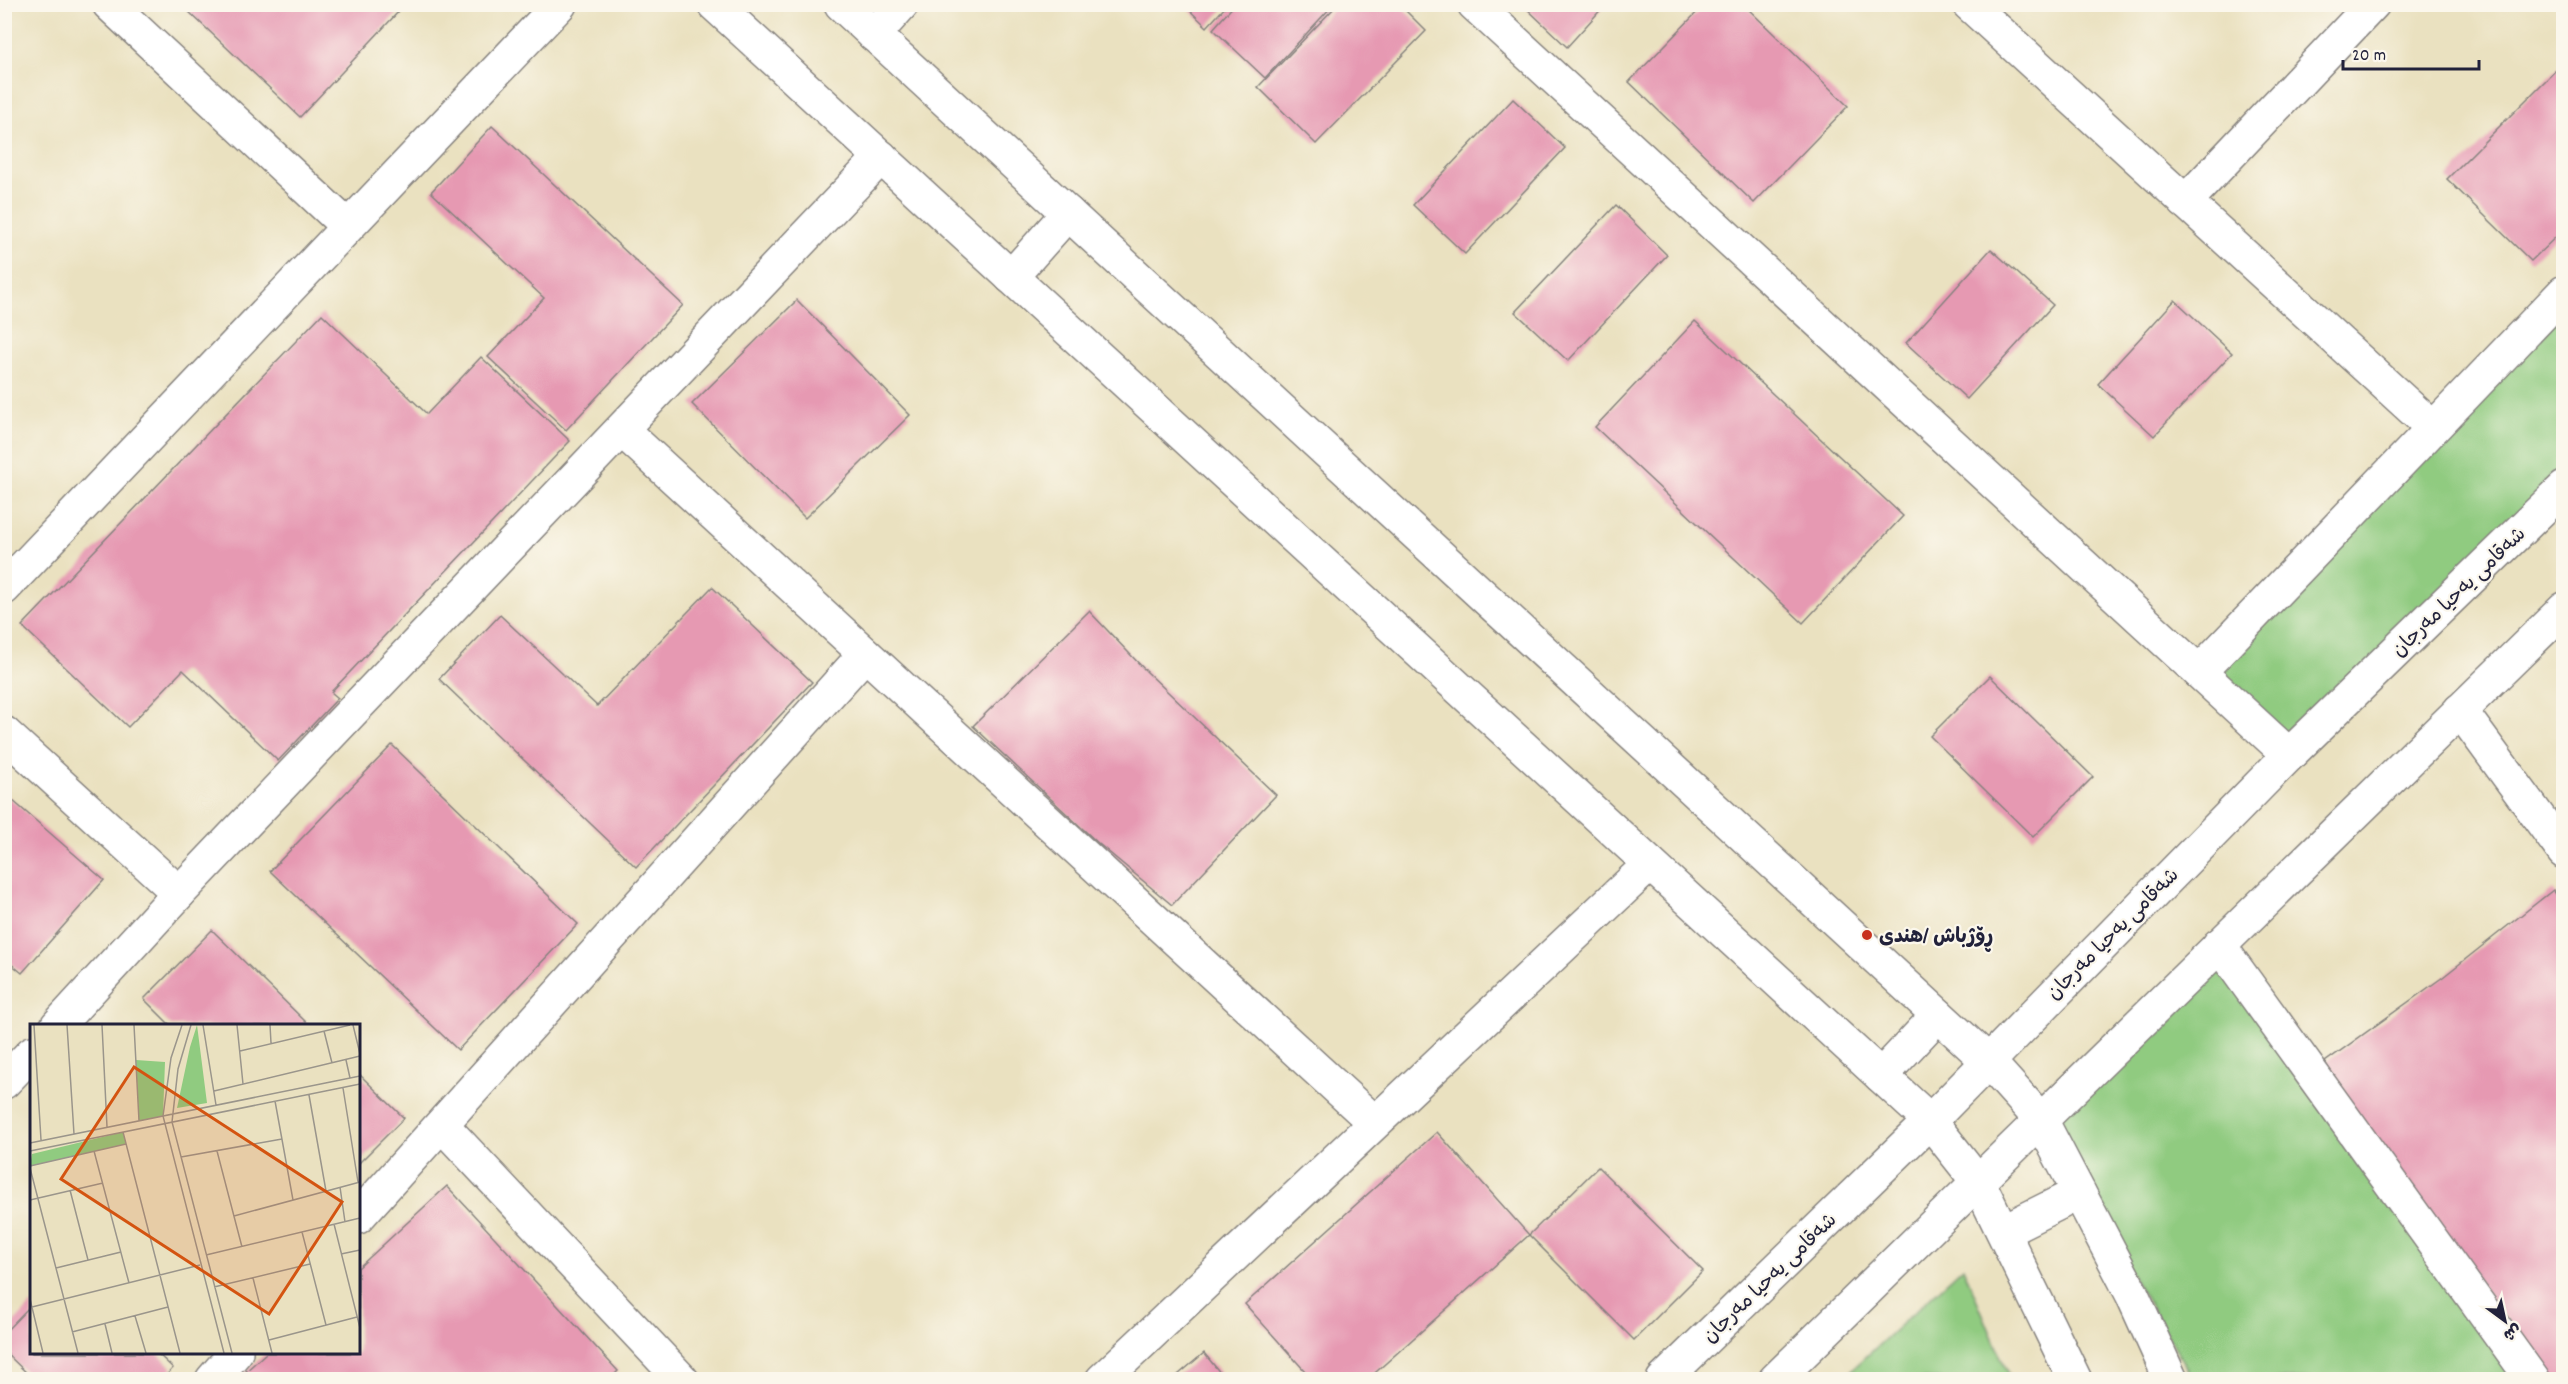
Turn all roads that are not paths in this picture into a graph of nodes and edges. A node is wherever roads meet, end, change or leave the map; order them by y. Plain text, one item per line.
1 (109, 4) edge
2 (560, 4) edge
3 (714, 4) edge
4 (841, 4) edge
5 (902, 4) edge
6 (1474, 4) edge
7 (1969, 4) edge
8 (2373, 4) edge
9 (874, 34) junction
10 (881, 157) junction
11 (2185, 202) junction
12 (1068, 213) junction
13 (347, 226) junction
14 (1011, 277) junction
15 (2564, 292) edge
16 (2432, 427) junction
17 (622, 430) junction
18 (2564, 488) edge
19 (4, 588) edge
20 (2564, 609) edge
21 (865, 654) junction
22 (2199, 672) junction
23 (2460, 710) junction
24 (4, 734) edge
25 (2289, 755) junction
26 (2564, 852) edge
27 (1650, 864) junction
28 (179, 894) junction
29 (2219, 945) junction
30 (1938, 1016) junction
31 (59, 1024) edge
32 (30, 1055) edge
33 (1987, 1060) junction
34 (1881, 1076) junction
35 (4, 1082) edge
36 (2041, 1120) junction
37 (1930, 1121) junction
38 (1374, 1122) junction
39 (441, 1125) junction
40 (1979, 1183) junction
41 (2079, 1193) junction
42 (360, 1215) edge
43 (2003, 1231) junction
44 (235, 1354) edge
45 (212, 1380) edge
46 (682, 1380) edge
47 (1102, 1380) edge
48 (1663, 1380) edge
49 (1775, 1380) edge
50 (2075, 1380) edge
51 (2171, 1380) edge
52 (2533, 1380) edge

1 - 13 street
2 - 13 street
3 - 10 street
4 - 9 street
5 - 9 street
6 - 22 street
7 - 11 street
8 - 11 street
9 - 12 street
10 - 14 street
10 - 17 street
11 - 16 street
12 - 14 street
12 - 30 street
13 - 19 street
14 - 27 street
15 - 16 street
16 - 22 street
17 - 21 street
17 - 28 street
18 - 25 street, شەقامی یەحیا مەرجان
20 - 23 street
21 - 38 street
21 - 39 street
22 - 25 street
23 - 26 street
23 - 29 street
24 - 28 street
25 - 33 street, شەقامی یەحیا مەرجان
27 - 34 street
27 - 38 street
28 - 31 street
29 - 36 street
29 - 52 street
30 - 33 street
30 - 34 street
32 - 35 street
33 - 36 street
33 - 37 street, شەقامی یەحیا مەرجان
34 - 37 street
36 - 40 street
36 - 41 street
37 - 40 street
37 - 48 street, شەقامی یەحیا مەرجان
38 - 47 street
39 - 42 street
39 - 46 street
40 - 43 street
40 - 49 street
41 - 43 street
41 - 51 street
43 - 50 street
44 - 45 street

